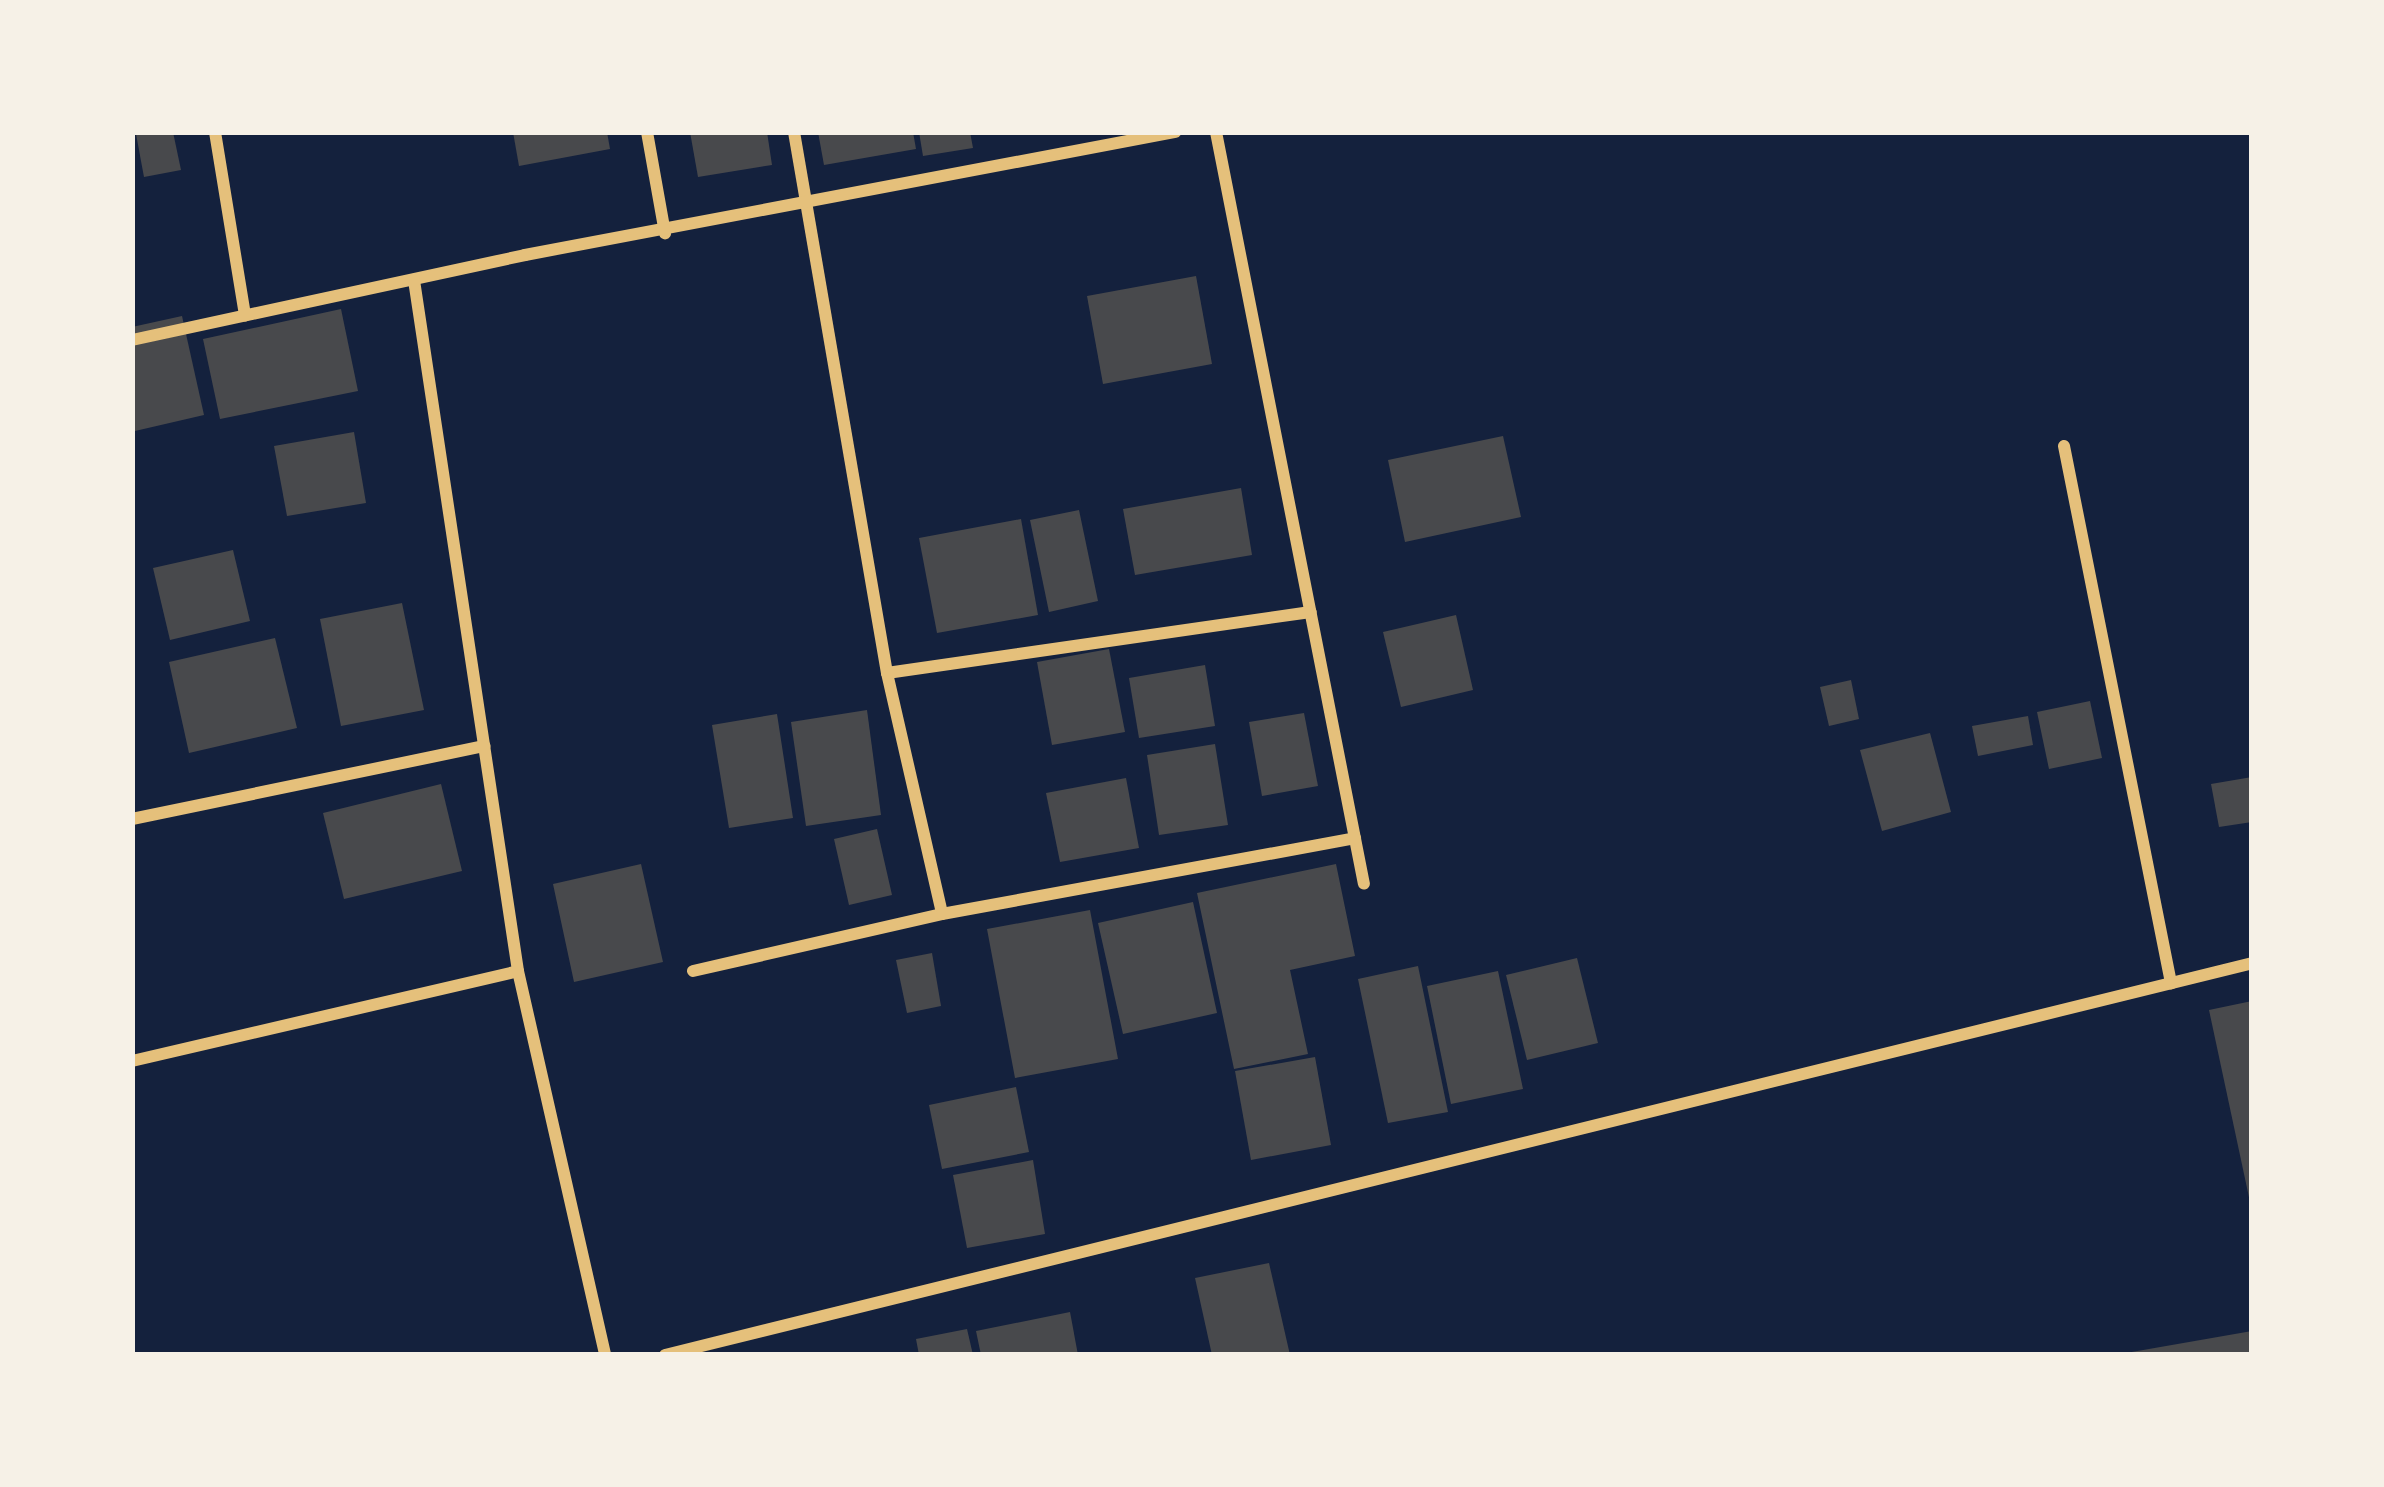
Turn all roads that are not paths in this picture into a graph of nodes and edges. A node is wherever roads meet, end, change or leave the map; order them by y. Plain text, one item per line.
1 (215, 132) edge
2 (647, 132) edge
3 (794, 132) edge
4 (1175, 132) edge
5 (1216, 132) edge
6 (807, 204) junction
7 (665, 233) junction
8 (414, 280) junction
9 (245, 316) junction
10 (132, 340) edge
11 (2064, 446) dead end
12 (1311, 612) junction
13 (887, 673) junction
14 (485, 746) junction
15 (132, 819) edge
16 (1355, 838) junction
17 (1364, 884) dead end
18 (942, 914) junction
19 (2252, 963) edge
20 (518, 971) junction
21 (693, 971) dead end
22 (2170, 983) junction
23 (132, 1061) edge
24 (717, 1349) edge
25 (604, 1355) edge
26 (665, 1355) edge

1 - 9 street
2 - 7 street
3 - 6 street
4 - 6 street
5 - 12 street
6 - 7 street
6 - 13 street
7 - 8 street
8 - 9 street
8 - 14 street
9 - 10 street
11 - 22 street
12 - 13 street
12 - 16 street
13 - 18 street
14 - 15 street
14 - 20 street
16 - 17 street
16 - 18 street
18 - 21 street
19 - 22 street
20 - 23 street
20 - 25 street
22 - 24 street
24 - 26 street

